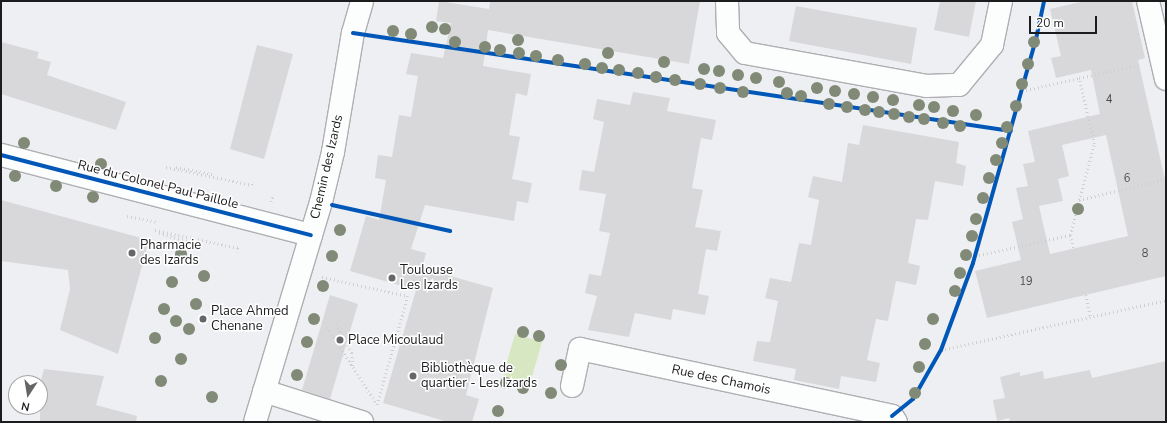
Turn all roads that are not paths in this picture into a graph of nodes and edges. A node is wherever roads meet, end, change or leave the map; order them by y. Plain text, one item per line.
1 (362, 1) edge
2 (728, 1) edge
3 (1001, 1) edge
4 (1148, 1) edge
5 (1166, 77) edge
6 (1, 155) edge
7 (311, 235) junction
8 (572, 386) dead end
9 (264, 391) junction
10 (369, 417) edge
11 (255, 422) edge
12 (896, 422) edge

1 - 7 street, Chemin des Izards
2 - 3 street
4 - 5 street
6 - 7 street, Rue du Colonel Paul Paillole
7 - 9 street, Chemin des Izards
8 - 12 street, Rue des Chamois
9 - 10 street
9 - 11 street, Chemin des Izards

